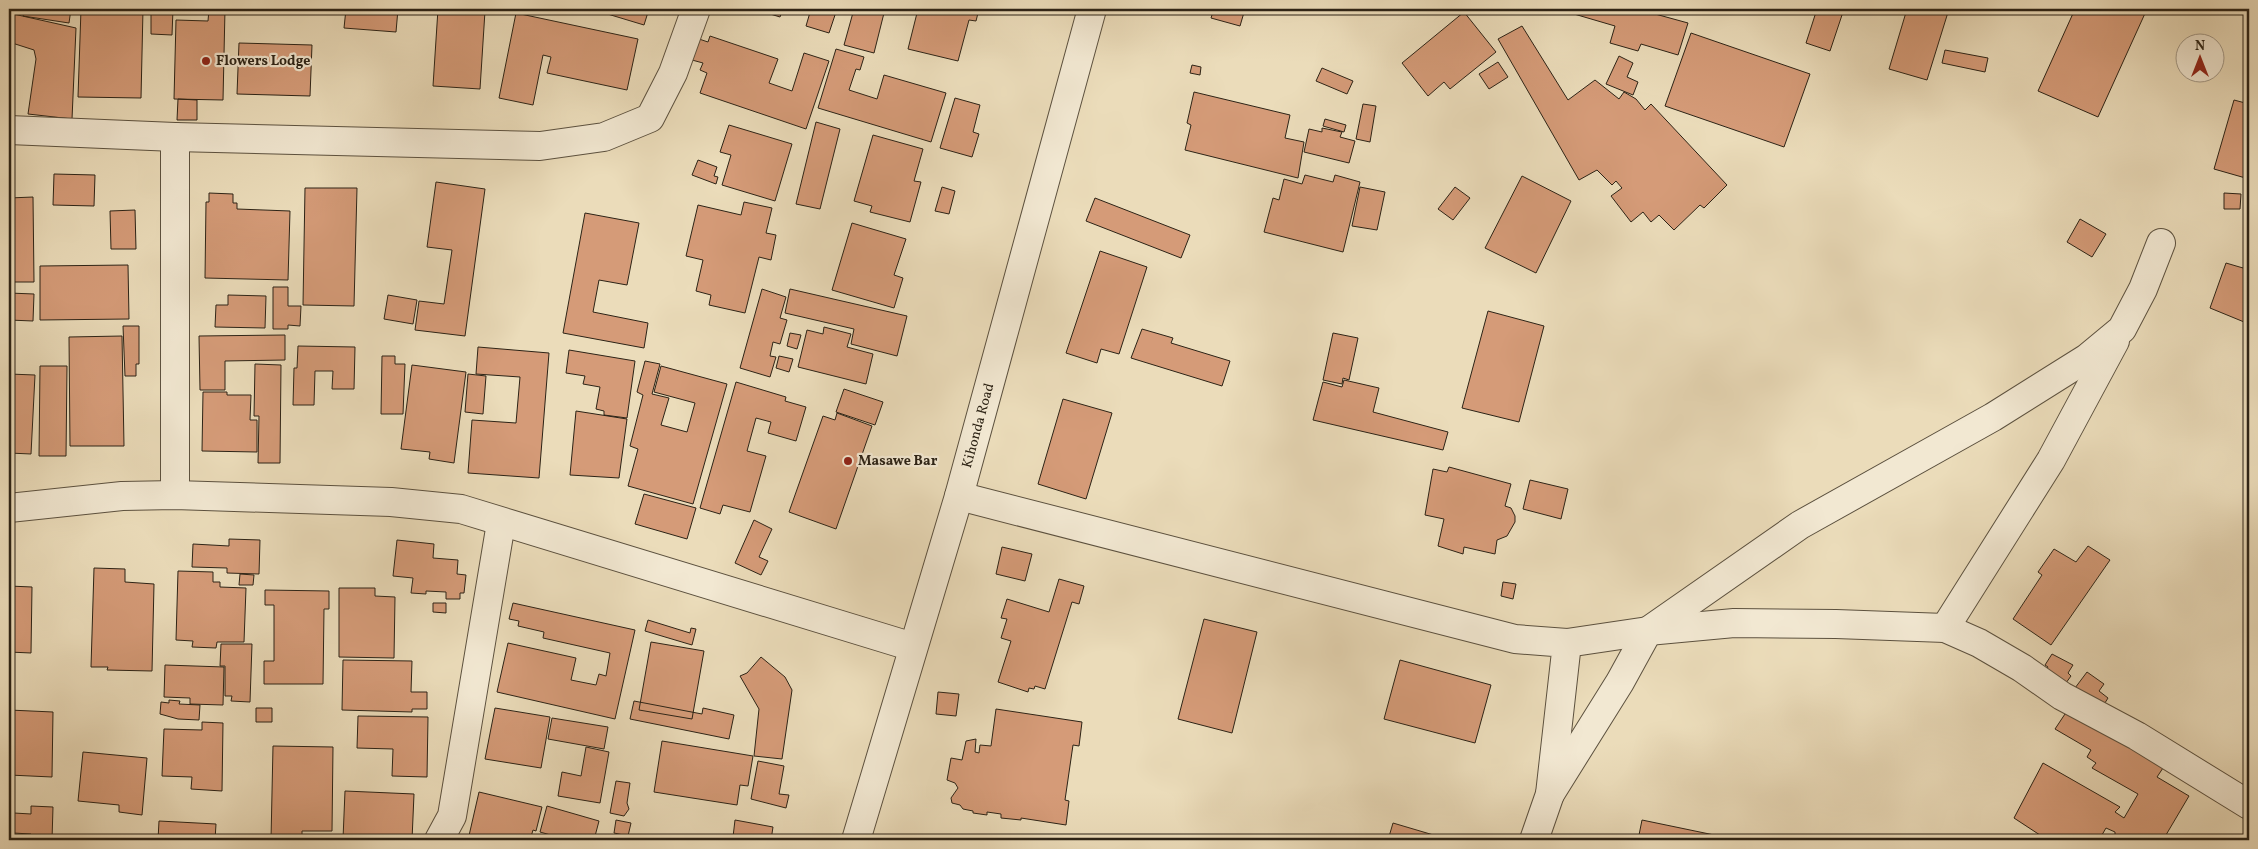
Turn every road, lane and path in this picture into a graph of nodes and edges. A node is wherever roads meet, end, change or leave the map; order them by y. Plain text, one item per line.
1 (696, 9) edge
2 (1092, 9) edge
3 (9, 130) edge
4 (176, 138) junction
5 (2161, 243) dead end
6 (2122, 329) junction
7 (175, 495) junction
8 (959, 496) junction
9 (9, 508) edge
10 (501, 523) junction
11 (1945, 628) junction
12 (1648, 631) junction
13 (1567, 643) junction
14 (912, 647) junction
15 (1550, 794) junction
16 (2249, 805) edge
17 (439, 840) edge
18 (856, 840) edge
19 (1534, 840) edge

1 - 4 street
2 - 8 street, Kihonda Road
3 - 4 street
4 - 7 street
5 - 6 street
6 - 11 street
6 - 12 street
7 - 9 street
7 - 10 street
8 - 13 street
8 - 14 street, Kihonda Road
10 - 14 street
10 - 17 street
11 - 12 street
11 - 16 street
12 - 13 street
12 - 15 street
13 - 15 street
14 - 18 street, Kihonda Road
15 - 19 street

